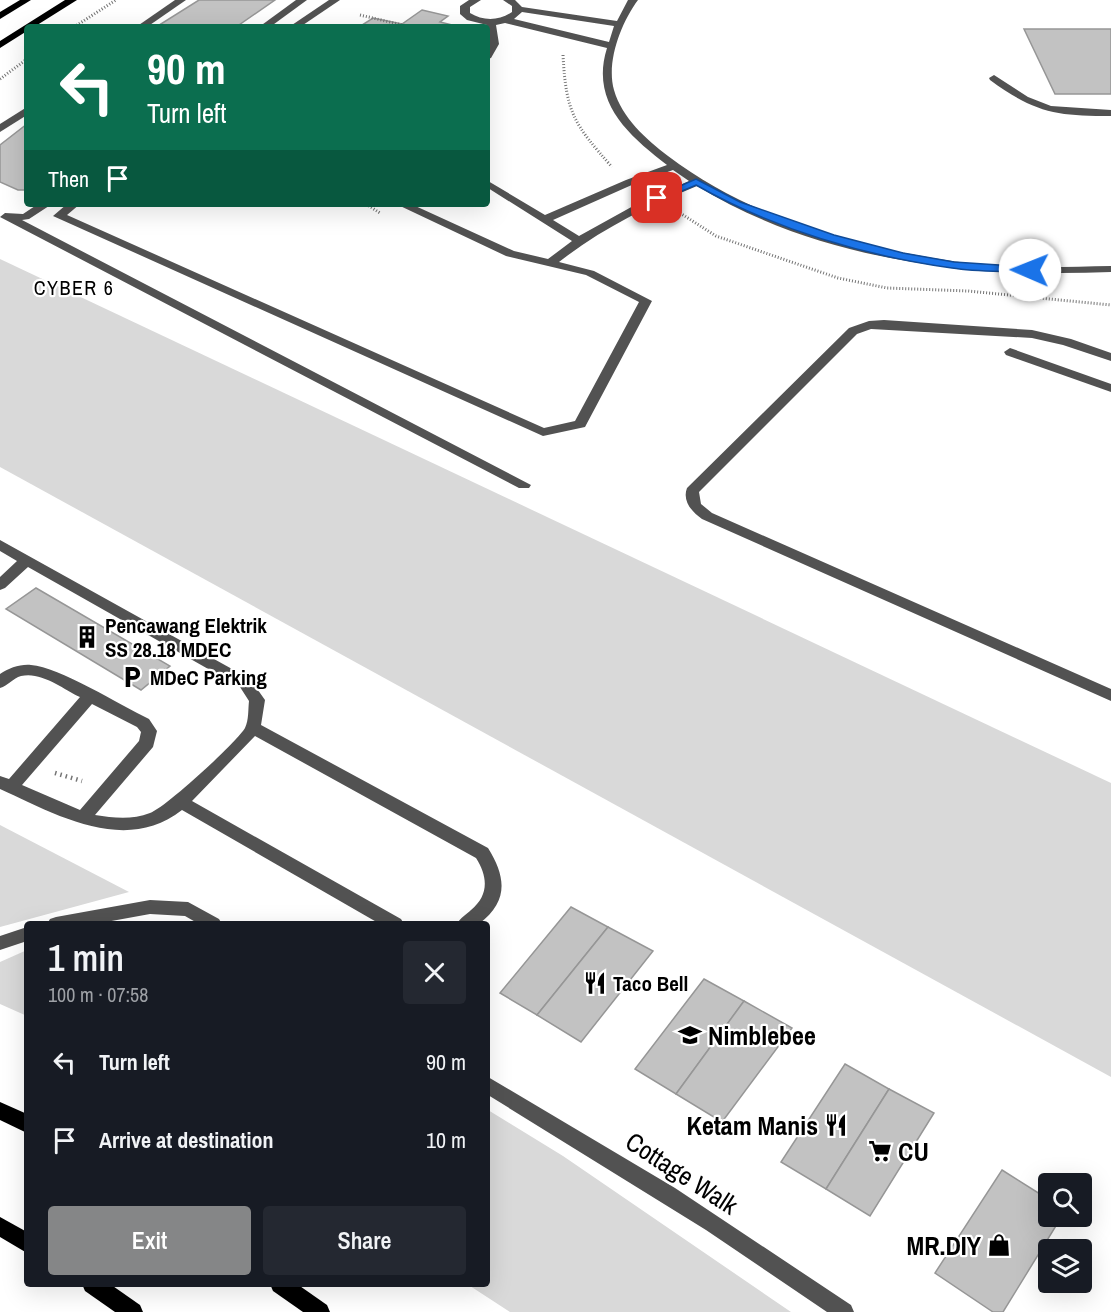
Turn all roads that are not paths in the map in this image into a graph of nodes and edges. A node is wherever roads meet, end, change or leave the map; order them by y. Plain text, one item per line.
1 (26, 0) edge
2 (72, 0) edge
3 (181, 0) edge
4 (302, 0) edge
5 (335, 0) edge
6 (633, 0) edge
7 (468, 1) edge
8 (513, 3) edge
9 (0, 16) edge
10 (506, 20) junction
11 (491, 22) junction
12 (32, 24) edge
13 (145, 24) edge
14 (268, 24) edge
15 (299, 24) edge
16 (620, 24) junction
17 (24, 29) edge
18 (0, 45) edge
19 (612, 46) junction
20 (490, 52) edge
21 (994, 78) dead end
22 (24, 112) edge
23 (1111, 113) edge
24 (0, 129) edge
25 (673, 167) junction
26 (696, 182) junction
27 (490, 185) edge
28 (41, 207) edge
29 (70, 207) edge
30 (408, 207) edge
31 (2, 215) edge
32 (545, 219) junction
33 (578, 240) junction
34 (550, 263) junction
35 (1111, 269) edge
36 (1010, 352) dead end
37 (1111, 357) edge
38 (1111, 388) edge
39 (524, 485) dead end
40 (0, 545) edge
41 (26, 560) junction
42 (0, 585) edge
43 (0, 683) edge
44 (1111, 695) edge
45 (90, 696) junction
46 (253, 728) junction
47 (6, 785) edge
48 (179, 801) junction
49 (83, 818) junction
50 (73, 921) edge
51 (208, 921) edge
52 (390, 921) edge
53 (469, 921) edge
54 (24, 935) edge
55 (0, 943) edge
56 (490, 1086) edge
57 (0, 1110) edge
58 (24, 1122) edge
59 (0, 1226) edge
60 (24, 1241) edge
61 (96, 1287) edge
62 (284, 1287) edge
63 (133, 1312) edge
64 (320, 1312) edge
65 (844, 1312) edge

1 - 9 main road
2 - 12 main road
3 - 13 street
4 - 14 street
5 - 15 street
6 - 16 street
7 - 11 street
8 - 10 street
8 - 16 street
10 - 11 street
10 - 19 street
11 - 20 street
16 - 19 street
17 - 18 main road
19 - 25 street
21 - 23 street
22 - 24 street
25 - 26 street
25 - 32 street
26 - 33 street
26 - 35 street
27 - 32 street
28 - 31 street
29 - 34 street
30 - 34 street
31 - 39 street
32 - 33 street
33 - 34 street
36 - 38 street
37 - 44 street
40 - 41 street
41 - 42 street
41 - 46 street
43 - 45 street
45 - 47 street
45 - 49 street
46 - 48 street
46 - 53 street
47 - 49 street
48 - 49 street
48 - 52 street
50 - 51 street
54 - 55 street
56 - 65 street, Cottage Walk
57 - 58 main road
59 - 60 main road
61 - 63 main road
62 - 64 main road

